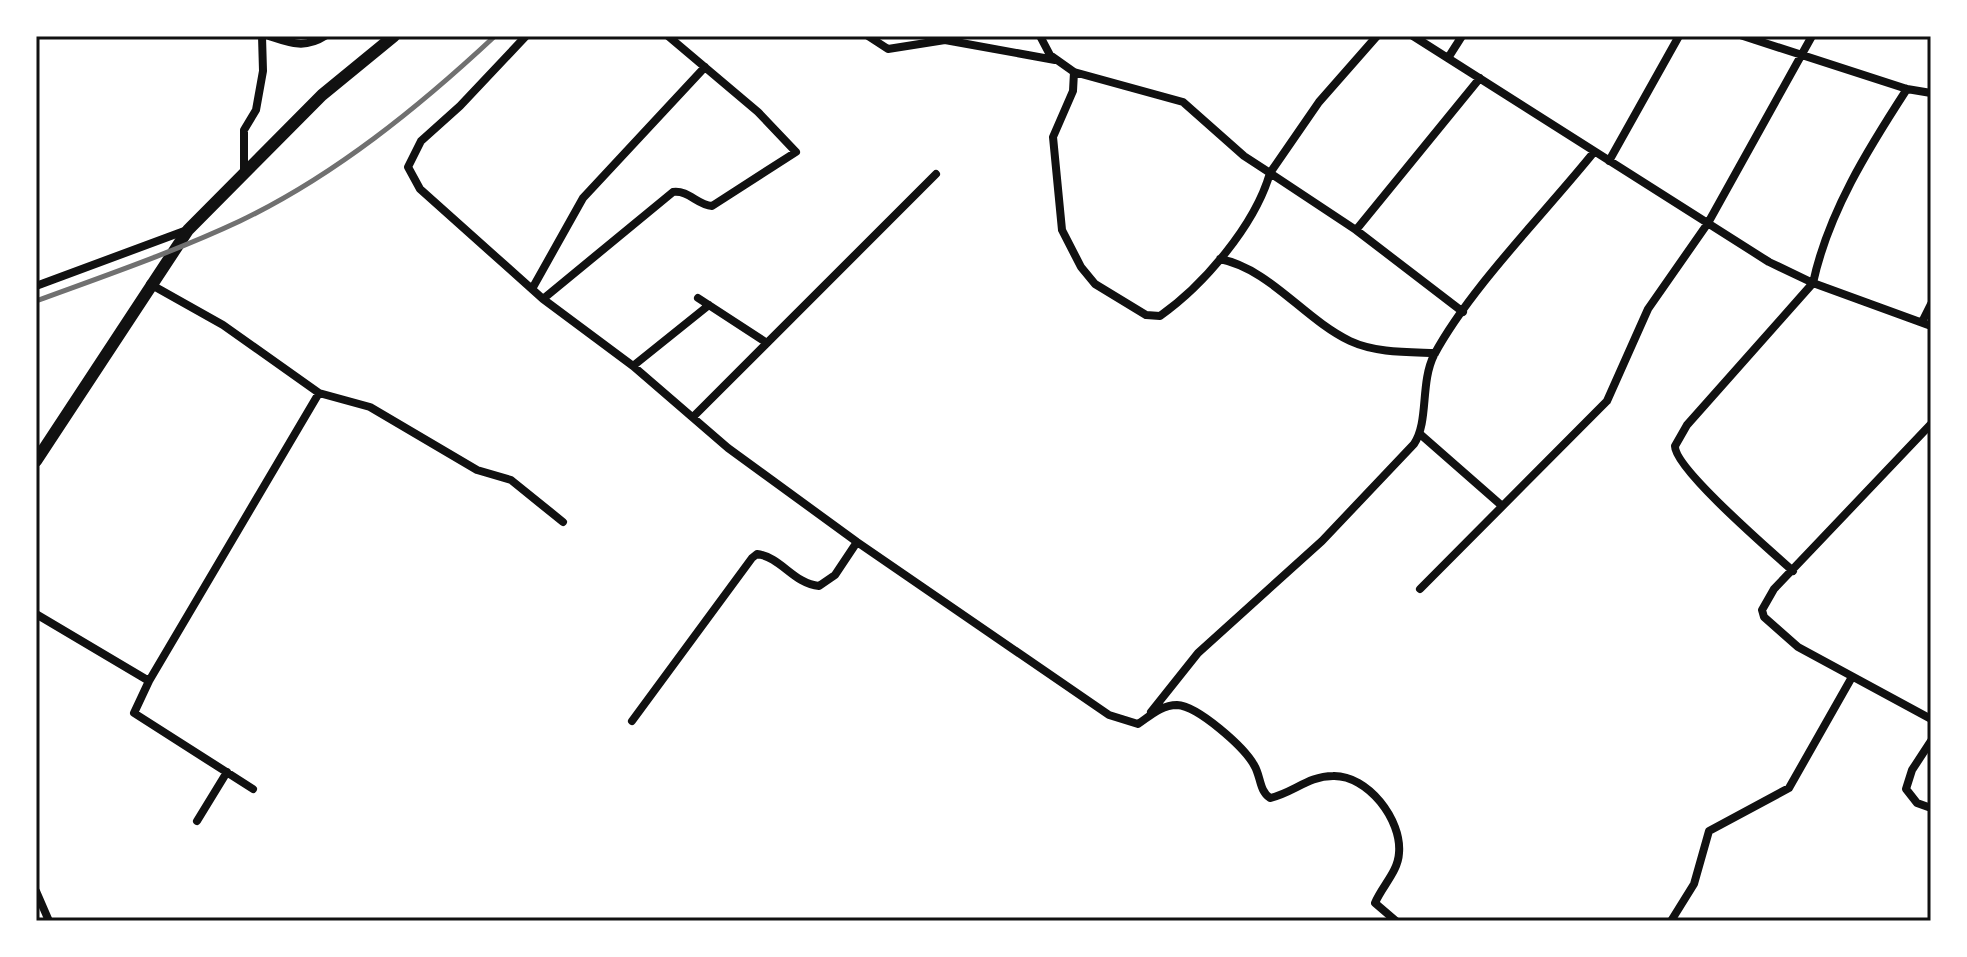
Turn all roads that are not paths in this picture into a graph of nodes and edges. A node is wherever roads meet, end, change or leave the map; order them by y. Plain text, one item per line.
1 (262, 36) edge
2 (269, 36) edge
3 (325, 36) edge
4 (394, 36) edge
5 (526, 36) edge
6 (668, 36) edge
7 (868, 36) edge
8 (1040, 36) edge
9 (1377, 36) edge
10 (1413, 36) edge
11 (1462, 36) edge
12 (1679, 36) edge
13 (1743, 36) edge
14 (1812, 36) edge
15 (1803, 53) junction
16 (1448, 58) junction
17 (1056, 61) junction
18 (705, 67) junction
19 (1074, 72) junction
20 (1480, 78) junction
21 (1907, 89) junction
22 (1931, 93) edge
23 (1594, 152) junction
24 (1609, 161) junction
25 (244, 171) junction
26 (1270, 173) junction
27 (936, 174) dead end
28 (1708, 223) junction
29 (188, 230) junction
30 (1356, 230) junction
31 (1220, 259) junction
32 (1813, 283) junction
33 (150, 284) junction
34 (36, 286) edge
35 (532, 289) junction
36 (698, 298) dead end
37 (543, 299) junction
38 (1931, 304) edge
39 (709, 305) junction
40 (1463, 312) junction
41 (1927, 324) edge
42 (767, 343) junction
43 (1435, 353) junction
44 (633, 366) junction
45 (319, 393) junction
46 (693, 417) junction
47 (1931, 424) edge
48 (1420, 434) junction
49 (41, 442) edge
50 (36, 461) edge
51 (1501, 505) junction
52 (563, 522) dead end
53 (857, 542) junction
54 (1793, 571) junction
55 (1420, 589) dead end
56 (36, 614) edge
57 (1852, 677) junction
58 (149, 681) junction
59 (1148, 716) junction
60 (1931, 719) edge
61 (632, 721) dead end
62 (1931, 741) edge
63 (227, 772) junction
64 (253, 789) dead end
65 (1931, 808) edge
66 (197, 821) dead end
67 (36, 891) edge
68 (49, 921) edge
69 (1396, 921) edge
70 (1671, 921) edge

1 - 25 street
2 - 3 street
4 - 25 main road
5 - 35 street
6 - 18 street
7 - 17 street
8 - 17 street
9 - 26 street
10 - 16 street
11 - 16 street
12 - 24 street
13 - 15 street
14 - 15 street
15 - 21 street
15 - 28 street
16 - 20 street
17 - 19 street
18 - 35 street
18 - 37 street
19 - 26 street
19 - 31 street
20 - 23 street
20 - 30 street
21 - 22 street
21 - 32 street
23 - 24 street
23 - 40 street
24 - 28 street
25 - 29 main road
26 - 30 street
26 - 31 street
27 - 42 street
28 - 32 street
28 - 51 street
29 - 33 main road
29 - 34 street
30 - 40 street
31 - 43 street
32 - 41 street
32 - 54 street
33 - 45 street
33 - 49 main road
35 - 37 street
36 - 39 street
37 - 44 street
38 - 41 street
39 - 42 street
39 - 44 street
40 - 43 street
42 - 46 street
43 - 48 street
44 - 46 street
45 - 52 street
45 - 58 street
46 - 53 street
47 - 54 street
48 - 51 street
48 - 59 street
49 - 50 main road
51 - 55 street
53 - 59 street
53 - 61 street
54 - 57 street
56 - 58 street
57 - 60 street
57 - 70 street
58 - 63 street
59 - 69 street
62 - 65 street
63 - 64 street
63 - 66 street
67 - 68 street

